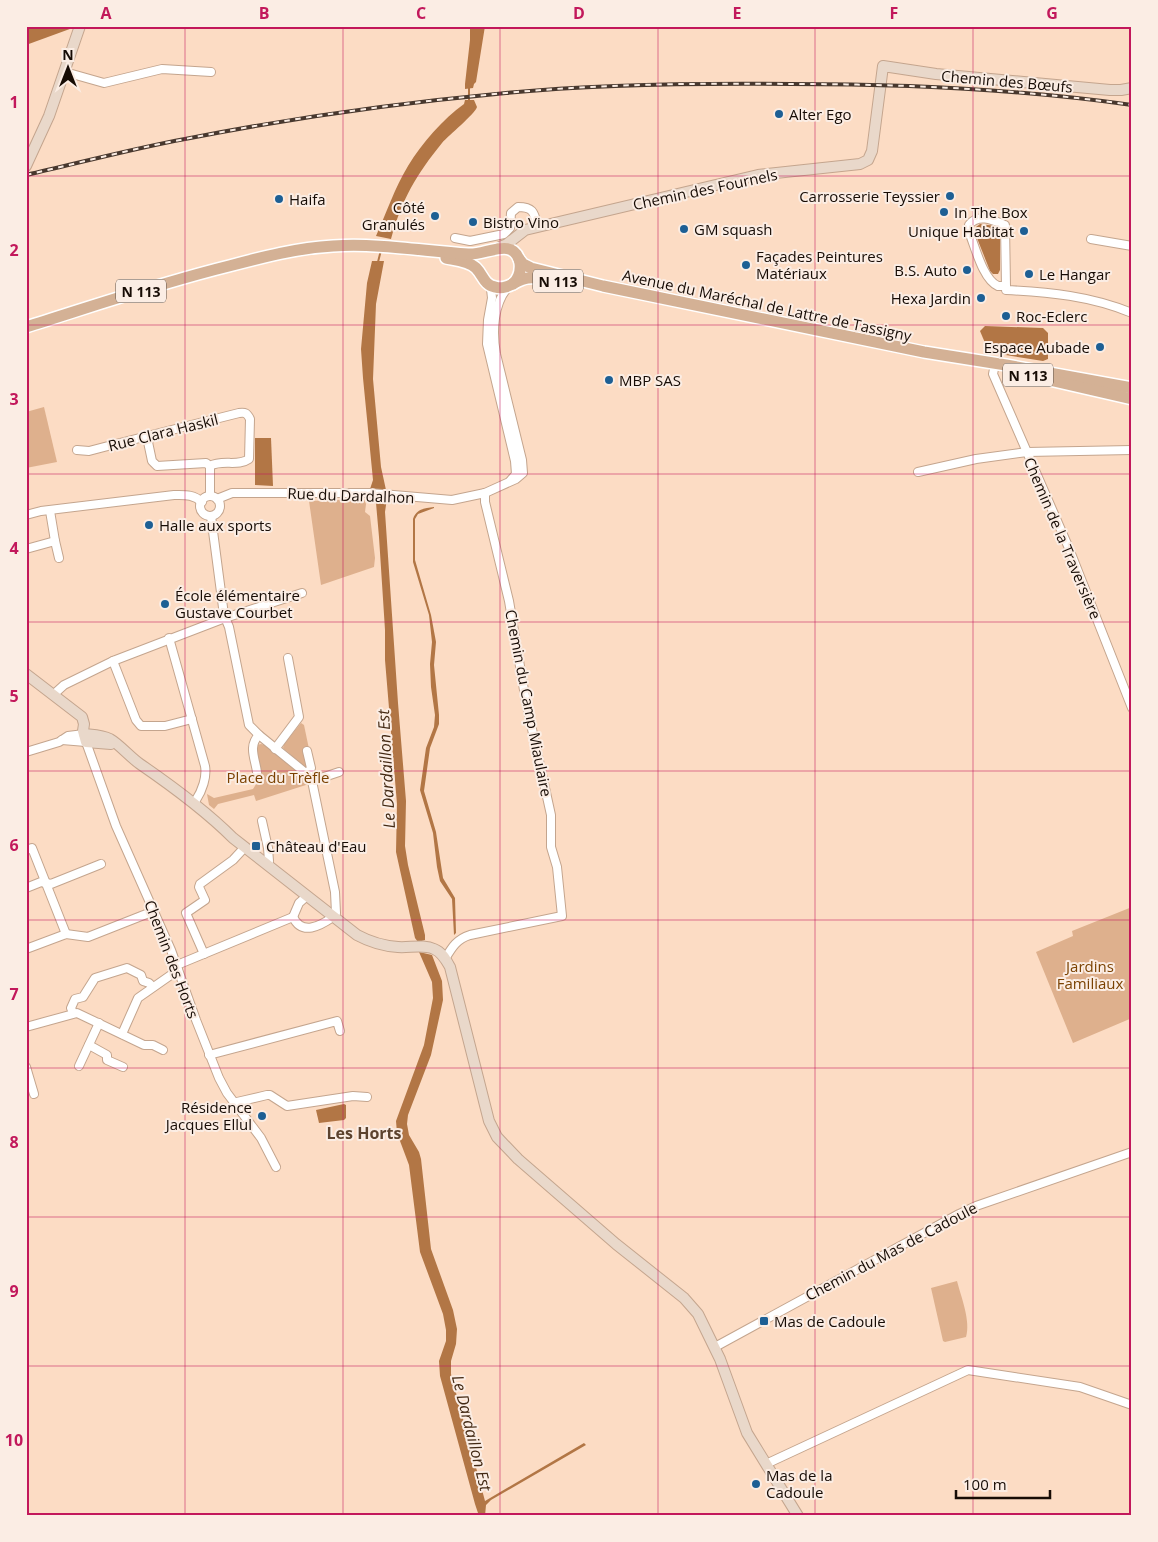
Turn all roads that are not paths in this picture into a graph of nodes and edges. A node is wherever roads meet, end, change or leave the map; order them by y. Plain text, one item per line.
1 (78, 32) edge
2 (883, 66) joint
3 (65, 72) junction
4 (211, 72) dead end
5 (1132, 88) edge
6 (27, 161) edge
7 (536, 227) junction
8 (455, 238) dead end
9 (1091, 239) dead end
10 (1132, 246) edge
11 (500, 247) junction
12 (406, 248) junction
13 (486, 252) junction
14 (518, 257) junction
15 (485, 280) junction
16 (511, 285) junction
17 (603, 286) junction
18 (1006, 286) junction
19 (1132, 313) edge
20 (26, 328) edge
21 (924, 352) junction
22 (994, 369) junction
23 (1132, 388) edge
24 (1132, 399) edge
25 (151, 436) junction
26 (77, 450) dead end
27 (1132, 450) edge
28 (1027, 452) junction
29 (210, 466) junction
30 (918, 472) dead end
31 (509, 482) junction
32 (485, 493) junction
33 (214, 498) junction
34 (202, 502) junction
35 (50, 511) junction
36 (26, 515) edge
37 (211, 516) junction
38 (55, 540) junction
39 (26, 548) edge
40 (59, 558) dead end
41 (302, 593) dead end
42 (225, 618) junction
43 (169, 638) junction
44 (288, 658) dead end
45 (113, 661) junction
46 (26, 674) edge
47 (53, 695) junction
48 (1132, 708) edge
49 (192, 719) junction
50 (259, 735) junction
51 (85, 738) junction
52 (275, 749) junction
53 (308, 751) dead end
54 (26, 752) edge
55 (258, 772) dead end
56 (339, 772) dead end
57 (310, 777) junction
58 (195, 802) junction
59 (262, 821) dead end
60 (245, 847) junction
61 (26, 850) edge
62 (268, 862) junction
63 (101, 864) dead end
64 (46, 883) junction
65 (26, 888) edge
66 (309, 895) junction
67 (154, 911) junction
68 (335, 915) junction
69 (293, 917) junction
70 (66, 934) junction
71 (26, 949) edge
72 (204, 954) junction
73 (445, 959) junction
74 (178, 968) junction
75 (153, 987) junction
76 (73, 1013) junction
77 (99, 1023) junction
78 (26, 1027) edge
79 (340, 1031) dead end
80 (122, 1034) junction
81 (89, 1045) junction
82 (163, 1050) dead end
83 (210, 1055) junction
84 (79, 1066) dead end
85 (26, 1067) edge
86 (123, 1068) dead end
87 (34, 1094) dead end
88 (367, 1097) dead end
89 (236, 1104) junction
90 (1132, 1152) edge
91 (276, 1167) dead end
92 (715, 1346) junction
93 (1132, 1406) edge
94 (766, 1464) junction
95 (798, 1516) edge

1 - 3 street
2 - 5 street, Chemin des Bœufs
2 - 7 street, Chemin des Fournels
3 - 4 street
3 - 6 street
7 - 8 street
7 - 11 street, Chemin des Fournels
7 - 14 street
9 - 10 street
11 - 13 main road
11 - 14 main road
12 - 13 main road, N 113
12 - 15 main road, N 113
12 - 20 main road, N 113
13 - 15 main road
14 - 16 main road
14 - 17 main road, Avenue du Maréchal de Lattre de Tassigny / N 113
15 - 16 main road
15 - 31 street
16 - 17 main road, Avenue du Maréchal de Lattre de Tassigny / N 113
16 - 31 street
17 - 21 main road, Avenue du Maréchal de Lattre de Tassigny / N 113
18 - 18 street
18 - 19 street
21 - 22 main road, Avenue du Maréchal de Lattre de Tassigny / N 113
21 - 23 main road, Avenue du Maréchal de Lattre de Tassigny / N 113
22 - 24 main road, Avenue du Maréchal de Lattre de Tassigny / N 113
22 - 28 street, Chemin de la Traversière
25 - 26 street, Rue Clara Haskil
25 - 29 street
25 - 29 street, Rue Clara Haskil
27 - 28 street
28 - 30 street
28 - 48 street, Chemin de la Traversière
29 - 33 street
31 - 32 street, Rue du Dardalhon
32 - 33 street, Rue du Dardalhon
32 - 73 street, Chemin du Camp Miaulaire
33 - 34 street
33 - 37 street
34 - 35 street
34 - 37 street
35 - 36 street
35 - 38 street
37 - 42 street
38 - 39 street
38 - 40 street
41 - 42 street
42 - 43 street
42 - 50 street
43 - 45 street
43 - 49 street
44 - 52 street
45 - 47 street
45 - 49 street
46 - 47 street
47 - 51 street
49 - 58 street
50 - 52 street
50 - 55 street
51 - 54 street
51 - 58 street
51 - 67 street, Chemin des Horts
52 - 57 street
53 - 57 street
56 - 57 street
57 - 68 street
58 - 60 street
58 - 62 street
59 - 62 street
60 - 62 street
60 - 72 street
61 - 64 street
62 - 66 street
63 - 64 street
64 - 65 street
64 - 70 street
66 - 68 street
66 - 69 street
67 - 70 street
67 - 74 street, Chemin des Horts
68 - 69 street
68 - 73 street
69 - 72 street
70 - 71 street
72 - 74 street
73 - 92 street
74 - 75 street
74 - 83 street, Chemin des Horts
75 - 76 street
75 - 80 street
76 - 77 street
76 - 78 street
77 - 80 street
77 - 81 street
79 - 83 street
80 - 82 street
81 - 84 street
81 - 86 street
83 - 89 street, Chemin des Horts
85 - 87 street
88 - 89 street
89 - 91 street, Chemin des Horts
90 - 92 street, Chemin du Mas de Cadoule
92 - 94 street
93 - 94 street
94 - 95 street

